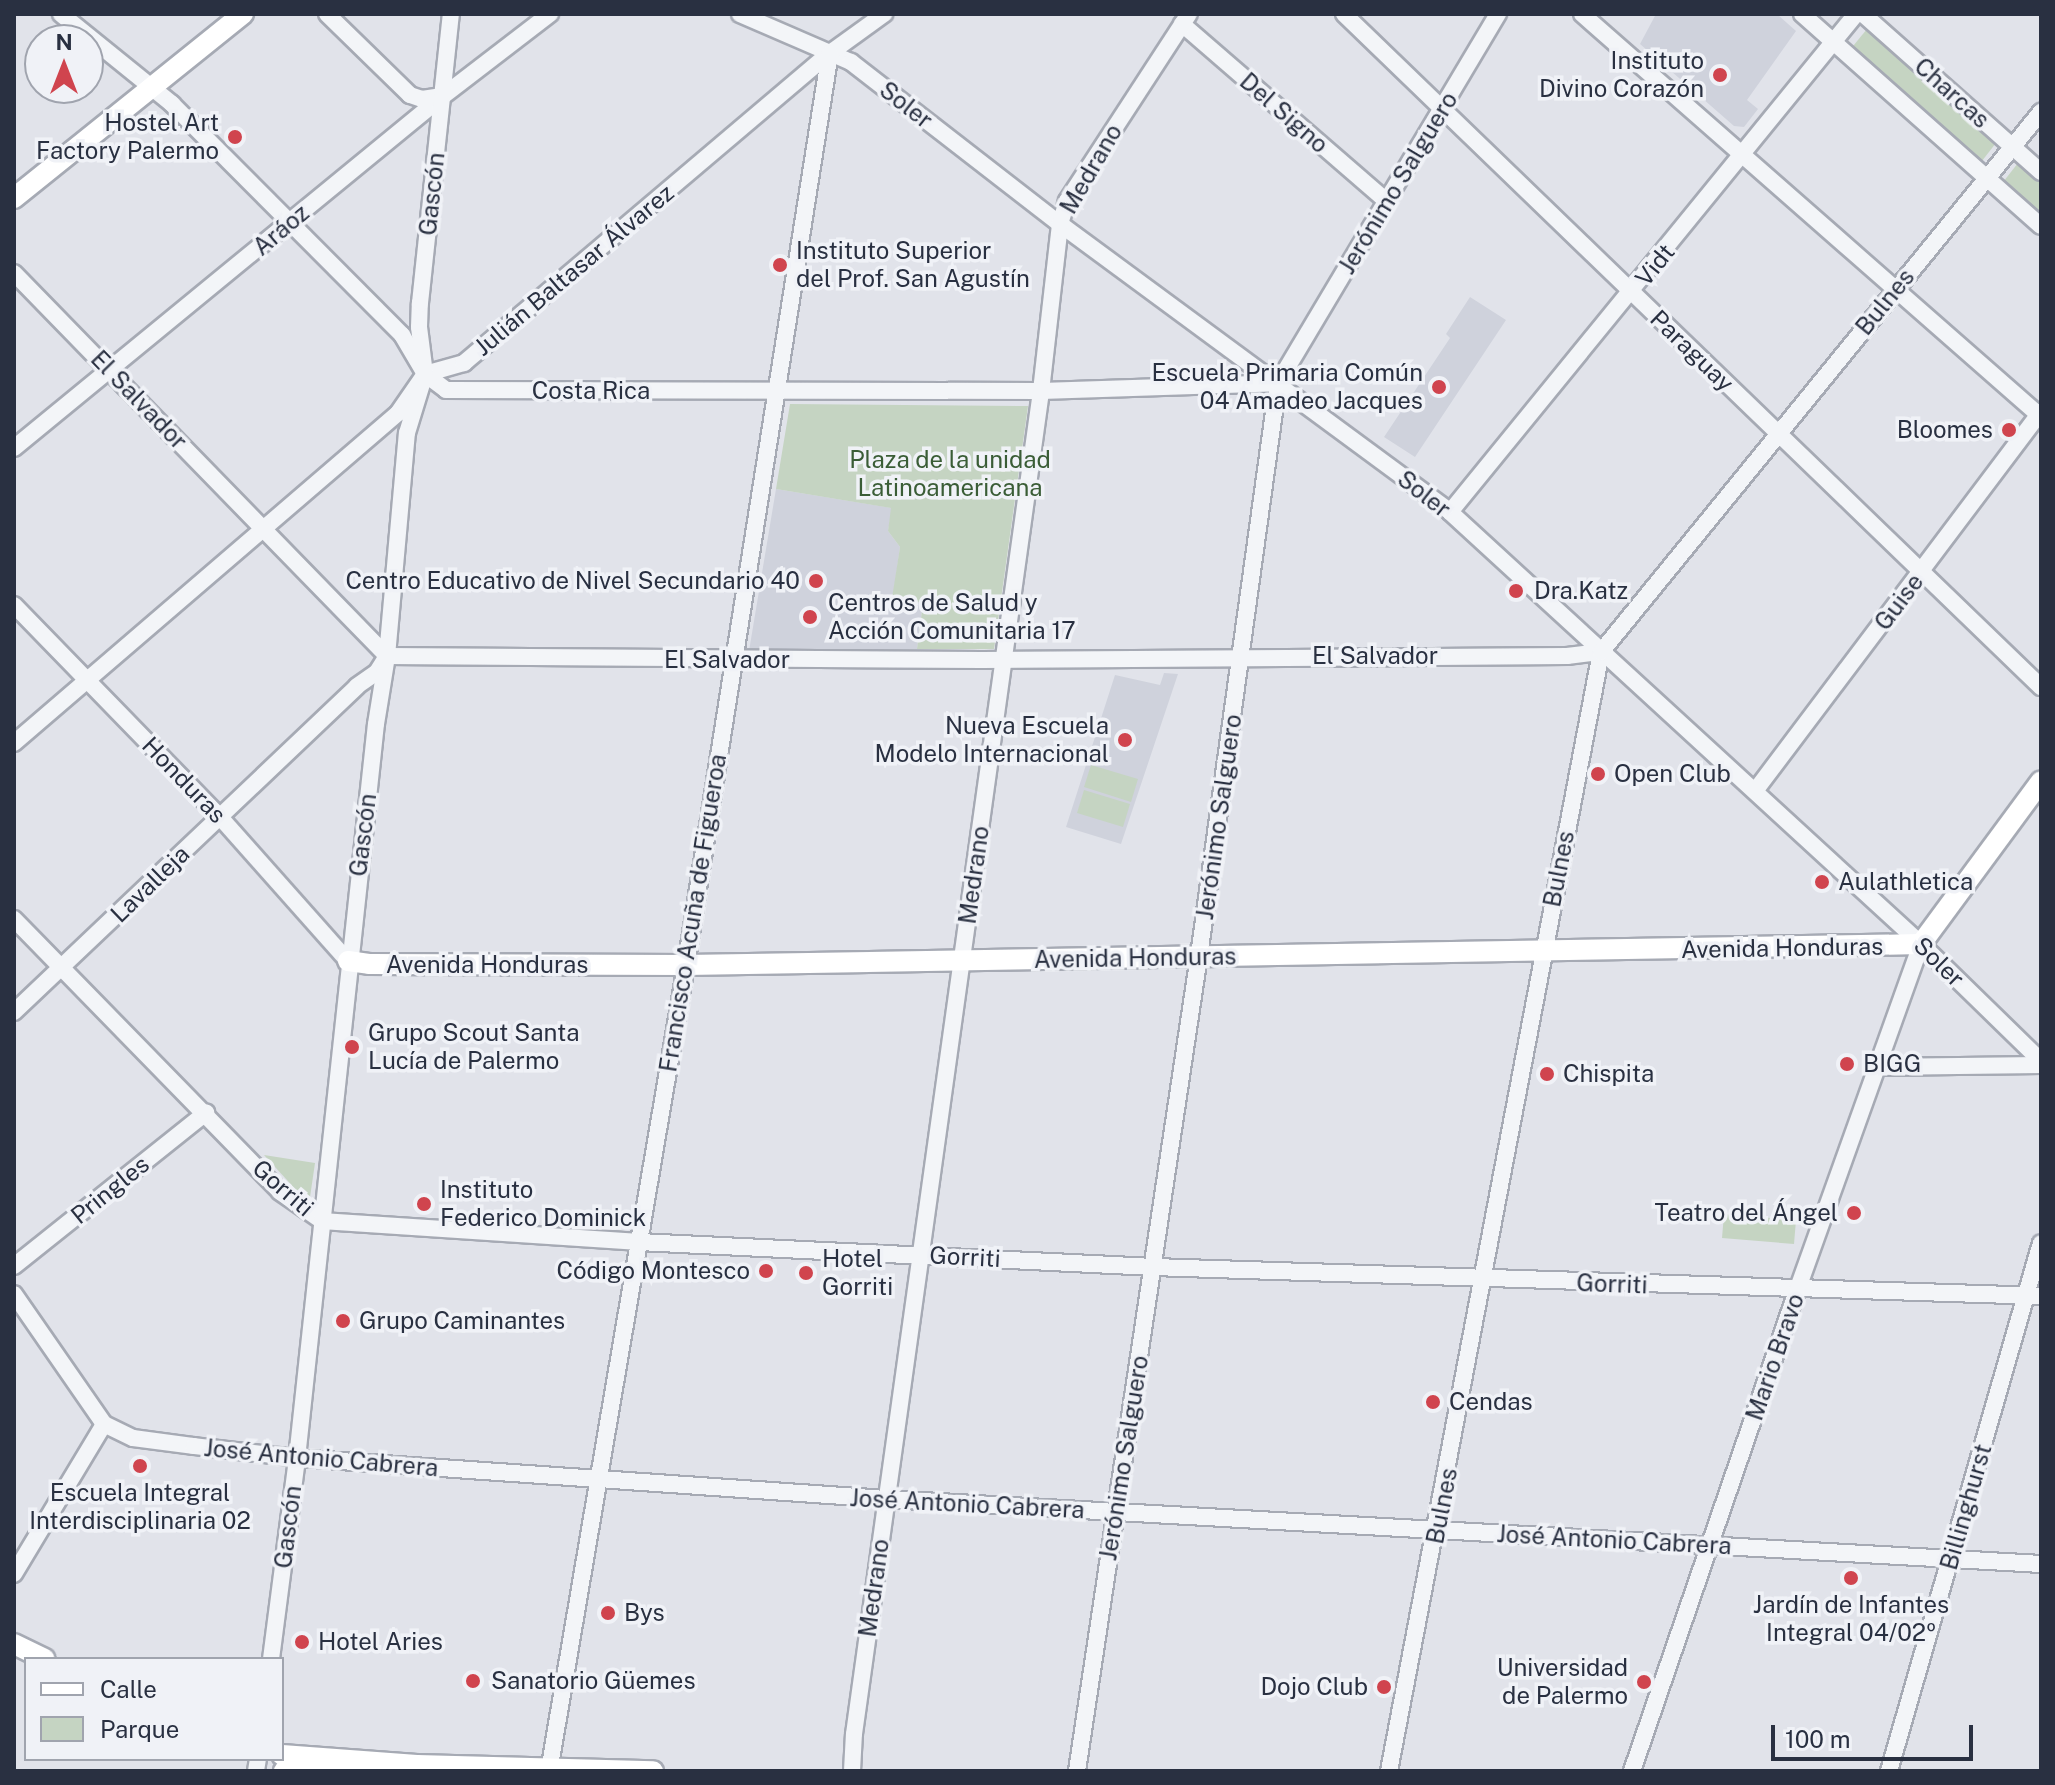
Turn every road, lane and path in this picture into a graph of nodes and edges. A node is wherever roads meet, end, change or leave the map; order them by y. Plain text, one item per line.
1 (61, 14) edge
2 (243, 14) edge
3 (327, 14) edge
4 (451, 14) edge
5 (550, 14) edge
6 (740, 14) edge
7 (884, 14) edge
8 (1344, 14) edge
9 (1498, 14) edge
10 (1582, 14) edge
11 (1802, 14) edge
12 (1856, 14) edge
13 (1863, 14) edge
14 (1186, 19) edge
15 (1833, 43) junction
16 (830, 53) junction
17 (153, 88) junction
18 (443, 96) junction
19 (1442, 109) junction
20 (2041, 112) edge
21 (2013, 147) junction
22 (1743, 155) junction
23 (2041, 172) edge
24 (1986, 180) junction
25 (14, 198) edge
26 (1386, 201) junction
27 (291, 222) junction
28 (1060, 224) junction
29 (2041, 226) edge
30 (14, 273) edge
31 (1895, 289) junction
32 (1632, 293) junction
33 (111, 371) junction
34 (425, 374) junction
35 (1278, 383) junction
36 (777, 390) junction
37 (1041, 391) junction
38 (2040, 414) edge
39 (1779, 434) junction
40 (14, 448) edge
41 (1450, 512) junction
42 (263, 528) junction
43 (1922, 572) junction
44 (14, 605) edge
45 (1601, 652) junction
46 (387, 656) junction
47 (1242, 657) junction
48 (733, 660) junction
49 (1004, 660) junction
50 (87, 680) junction
51 (2041, 687) edge
52 (14, 743) edge
53 (2041, 781) edge
54 (1755, 791) junction
55 (220, 817) junction
56 (14, 919) edge
57 (1921, 944) junction
58 (1543, 953) junction
59 (1199, 956) junction
60 (348, 961) junction
61 (962, 961) junction
62 (686, 965) junction
63 (62, 967) junction
64 (14, 1012) edge
65 (2041, 1063) edge
66 (1876, 1067) junction
67 (206, 1113) junction
68 (322, 1221) junction
69 (639, 1242) junction
70 (2041, 1243) edge
71 (920, 1254) junction
72 (14, 1266) edge
73 (1153, 1267) junction
74 (1484, 1280) junction
75 (1797, 1291) junction
76 (14, 1294) edge
77 (2033, 1296) edge
78 (104, 1424) junction
79 (297, 1458) junction
80 (600, 1480) junction
81 (886, 1499) junction
82 (1116, 1512) junction
83 (1437, 1530) junction
84 (1712, 1545) junction
85 (1951, 1560) junction
86 (2041, 1564) edge
87 (14, 1574) edge
88 (14, 1644) edge
89 (41, 1657) edge
90 (271, 1657) edge
91 (284, 1755) edge
92 (417, 1765) junction
93 (549, 1769) edge
94 (284, 1771) edge
95 (653, 1771) edge
96 (852, 1771) edge
97 (1077, 1771) edge
98 (1389, 1771) edge
99 (1632, 1771) edge
100 (1889, 1771) edge

1 - 17 street
2 - 17 main road
3 - 18 street
4 - 18 street, Gascón
5 - 18 street, Aráoz
6 - 16 street, Soler
7 - 16 street, Julián Baltasar Álvarez
8 - 19 street, Paraguay
9 - 19 street, Jerónimo Salguero
10 - 22 street
11 - 15 street
12 - 15 street, Vidt
13 - 21 street, Charcas
14 - 26 street, Del Signo
14 - 28 street, Medrano
15 - 22 street, Vidt
15 - 24 street
16 - 28 street, Soler
16 - 34 street, Julián Baltasar Álvarez
16 - 36 street, Francisco Acuña de Figueroa
17 - 25 main road
17 - 27 street
18 - 27 street, Aráoz
18 - 34 street, Gascón
19 - 26 street, Jerónimo Salguero
19 - 32 street, Paraguay
20 - 21 street, Bulnes
21 - 23 street, Charcas
21 - 24 street, Bulnes
22 - 31 street
22 - 32 street, Vidt
24 - 29 street
24 - 31 street, Bulnes
26 - 35 street, Jerónimo Salguero
27 - 33 street, Aráoz
27 - 34 street
28 - 35 street, Soler
28 - 37 street, Medrano
30 - 33 street, El Salvador
31 - 38 street
31 - 39 street, Bulnes
32 - 39 street, Paraguay
32 - 41 street, Vidt
33 - 40 street, Aráoz
33 - 42 street, El Salvador
34 - 36 street, Costa Rica
34 - 42 street
34 - 46 street, Gascón
35 - 37 street, Costa Rica
35 - 41 street, Soler
35 - 47 street, Jerónimo Salguero
36 - 37 street, Costa Rica
36 - 48 street, Francisco Acuña de Figueroa
37 - 49 street, Medrano
38 - 43 street, Guise
39 - 43 street, Paraguay
39 - 45 street, Bulnes
41 - 45 street, Soler
42 - 46 street, El Salvador
42 - 50 street
43 - 51 street, Paraguay
43 - 54 street, Guise
44 - 50 street, Honduras
45 - 47 street, El Salvador
45 - 54 street, Soler
45 - 58 street, Bulnes
46 - 48 street, El Salvador
46 - 55 street, Lavalleja
46 - 60 street, Gascón
47 - 49 street, El Salvador
47 - 59 street, Jerónimo Salguero
48 - 49 street, El Salvador
48 - 62 street, Francisco Acuña de Figueroa
49 - 61 street, Medrano
50 - 52 street
50 - 55 street, Honduras
53 - 57 main road
54 - 57 street, Soler
55 - 60 street, Honduras
55 - 63 street, Lavalleja
56 - 63 street, Gorriti
57 - 58 main road, Avenida Honduras
57 - 65 street, Soler
57 - 66 street, Mario Bravo
58 - 59 main road, Avenida Honduras
58 - 74 street, Bulnes
59 - 61 main road, Avenida Honduras
59 - 73 street, Jerónimo Salguero
60 - 62 main road, Avenida Honduras
60 - 68 street, Gascón
61 - 62 main road, Avenida Honduras
61 - 71 street, Medrano
62 - 69 street, Francisco Acuña de Figueroa
63 - 64 street, Lavalleja
63 - 67 street, Gorriti
65 - 66 street
66 - 75 street, Mario Bravo
67 - 68 street, Gorriti
67 - 72 street, Pringles
68 - 69 street, Gorriti
68 - 79 street, Gascón
69 - 71 street, Gorriti
69 - 80 street, Francisco Acuña de Figueroa
70 - 77 street, Billinghurst
71 - 73 street, Gorriti
71 - 81 street, Medrano
73 - 74 street, Gorriti
73 - 82 street, Jerónimo Salguero
74 - 75 street, Gorriti
74 - 83 street, Bulnes
75 - 77 street, Gorriti
75 - 84 street, Mario Bravo
76 - 78 street
77 - 85 street, Billinghurst
78 - 79 street, José Antonio Cabrera
78 - 87 street
79 - 80 street, José Antonio Cabrera
79 - 90 street, Gascón
80 - 81 street, José Antonio Cabrera
80 - 93 street, Francisco Acuña de Figueroa
81 - 82 street, José Antonio Cabrera
81 - 96 street, Medrano
82 - 83 street, José Antonio Cabrera
82 - 97 street, Jerónimo Salguero
83 - 84 street, José Antonio Cabrera
83 - 98 street, Bulnes
84 - 85 street, José Antonio Cabrera
84 - 99 street, Mario Bravo
85 - 86 street, José Antonio Cabrera
85 - 100 street, Billinghurst
88 - 89 main road
91 - 92 main road
92 - 93 main road
92 - 94 main road
93 - 95 main road

